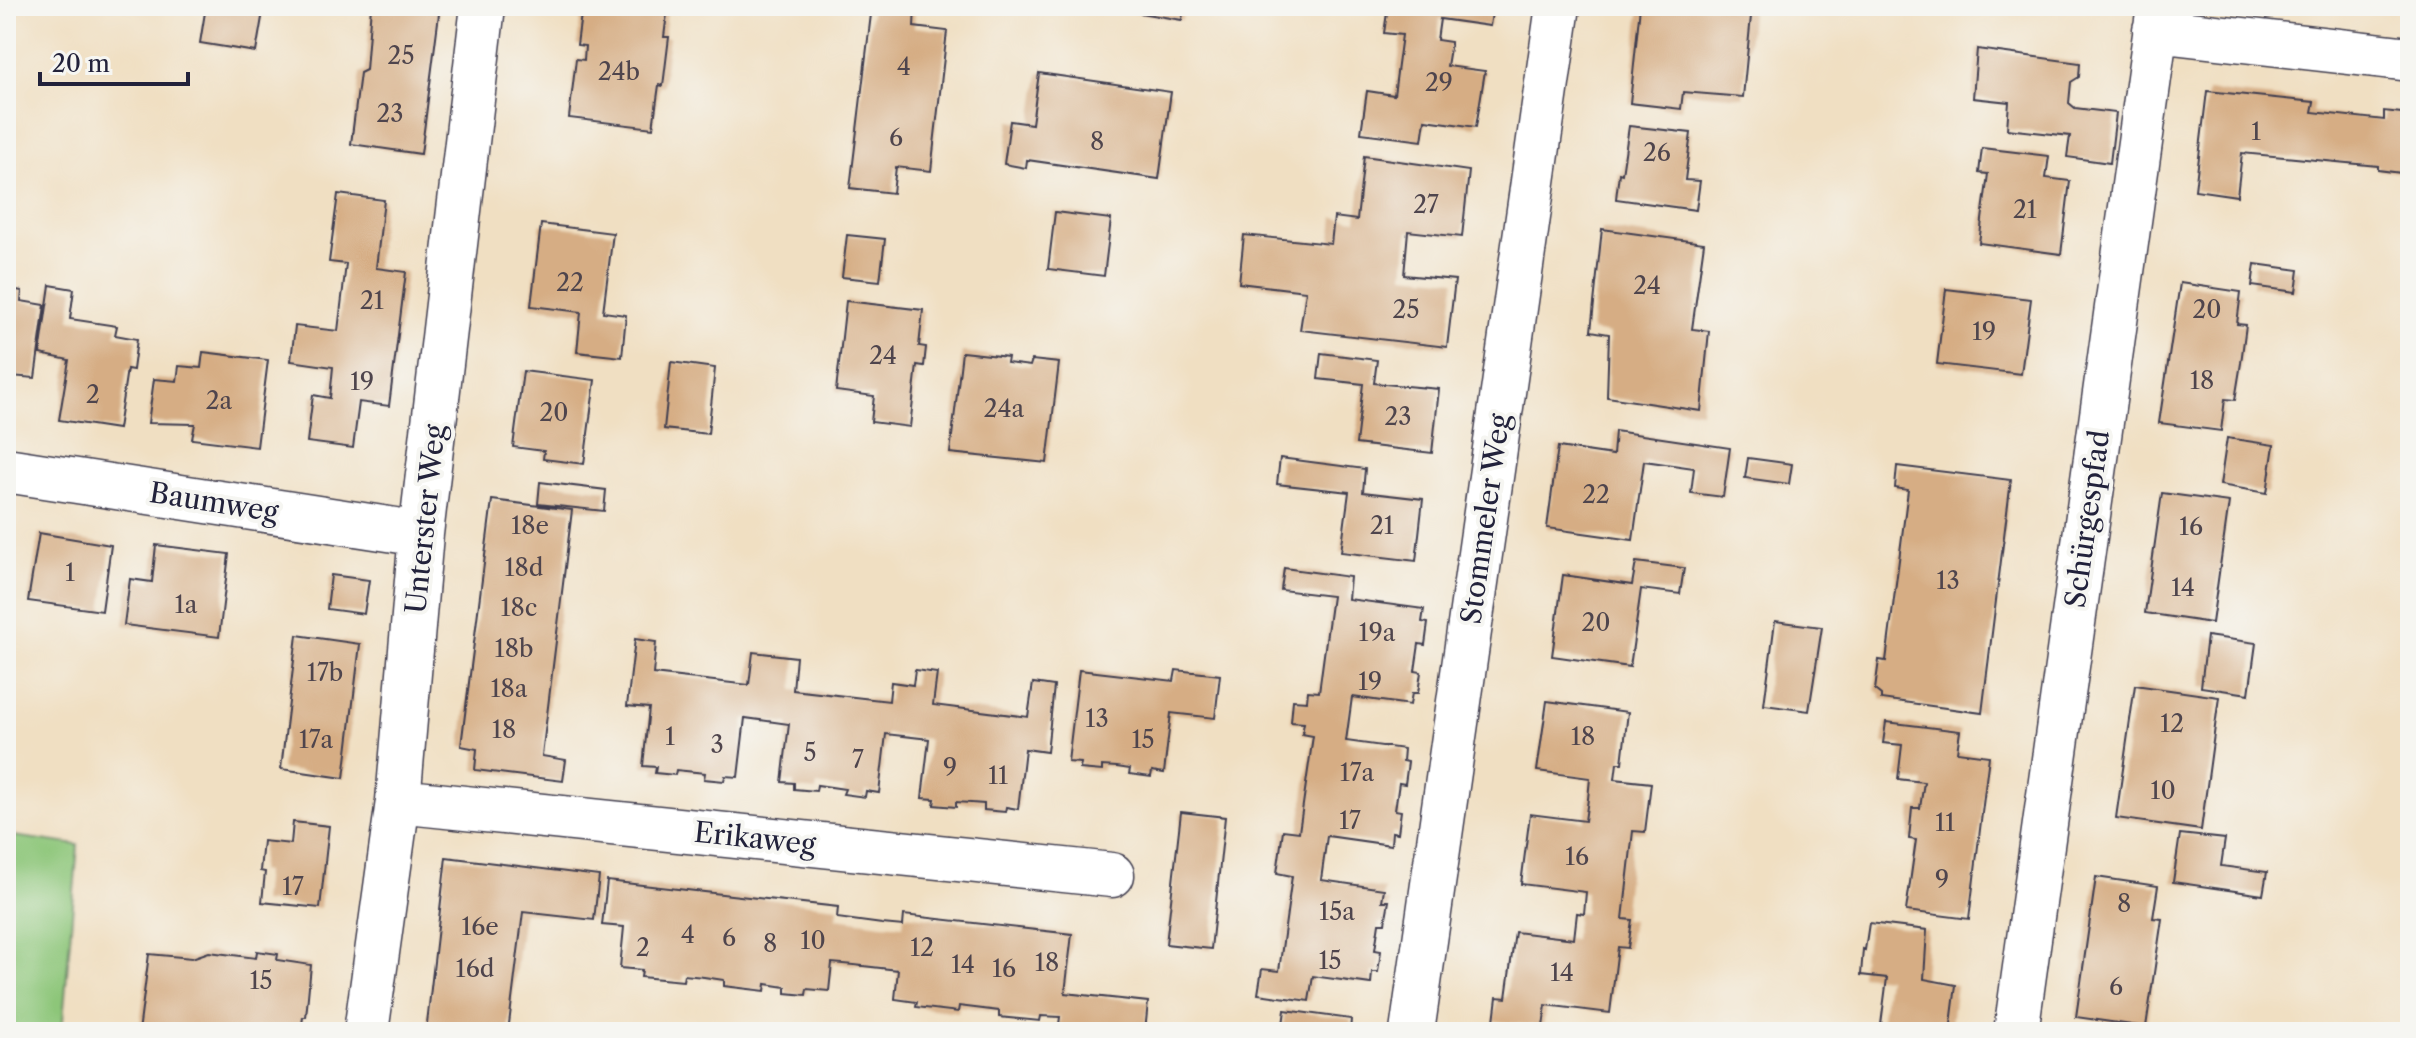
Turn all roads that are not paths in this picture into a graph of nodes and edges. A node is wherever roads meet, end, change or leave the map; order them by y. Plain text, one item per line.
1 (483, 6) edge
2 (1558, 6) edge
3 (2157, 18) edge
4 (2410, 59) edge
5 (6, 470) edge
6 (421, 534) junction
7 (398, 801) junction
8 (1112, 875) dead end
9 (366, 1032) edge
10 (1412, 1032) edge
11 (2016, 1032) edge

1 - 6 street, Unterster Weg
2 - 10 street, Stommeler Weg
3 - 4 street
3 - 11 street, Schürgespfad
5 - 6 street, Baumweg
6 - 7 street, Unterster Weg
7 - 8 street, Erikaweg
7 - 9 street, Unterster Weg

